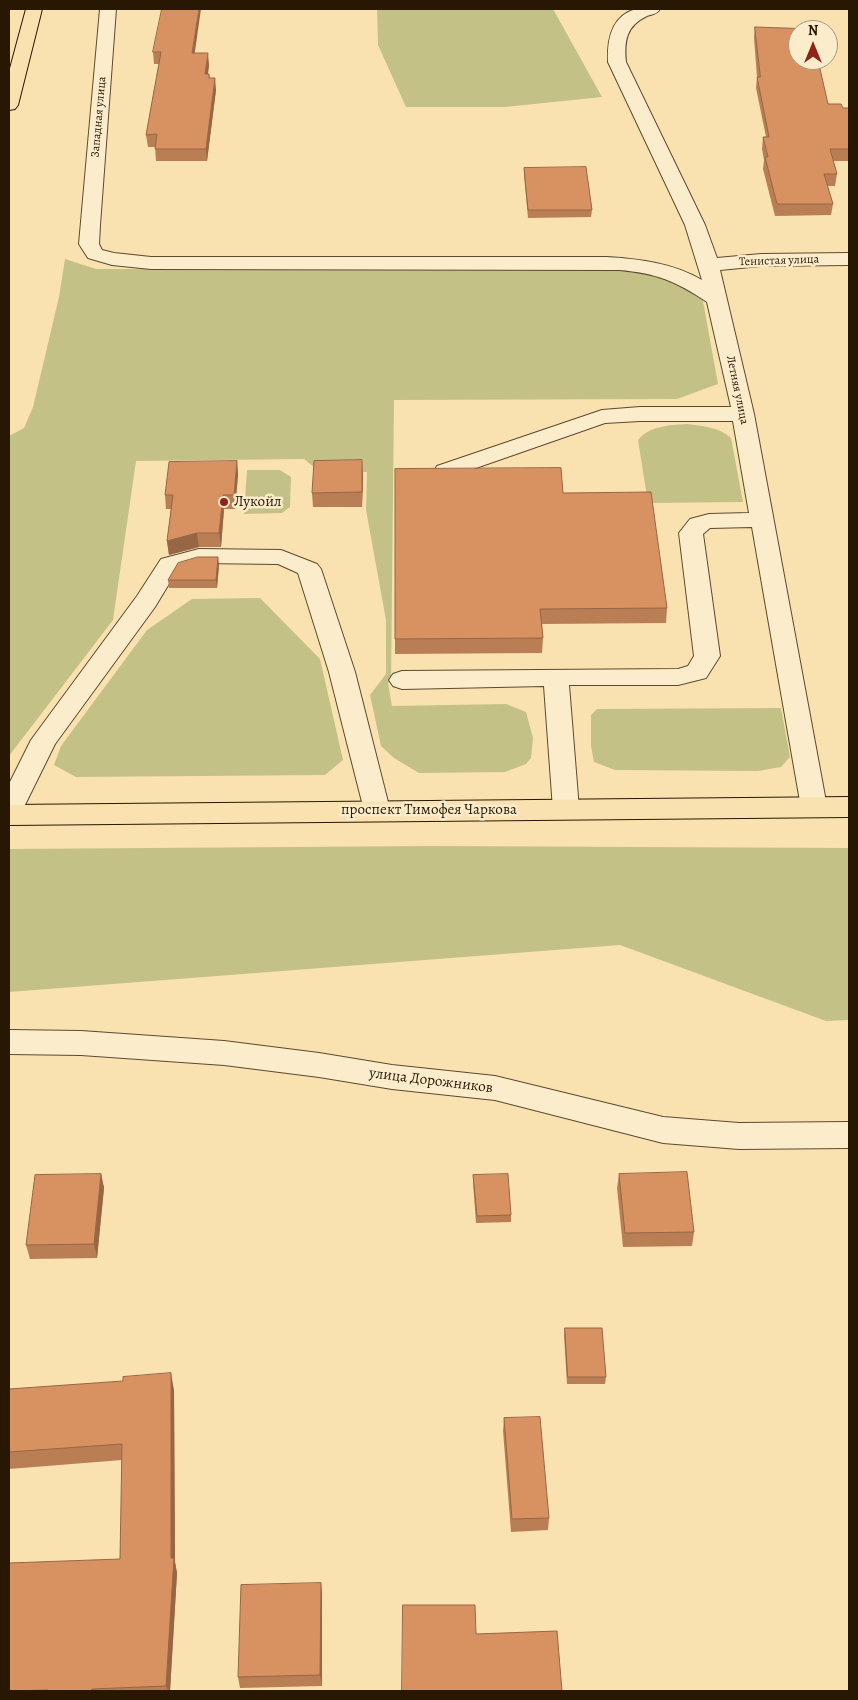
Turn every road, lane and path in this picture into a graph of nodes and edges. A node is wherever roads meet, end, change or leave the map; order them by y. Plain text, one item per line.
1 (34, 9) edge
2 (108, 9) edge
3 (652, 9) edge
4 (9, 106) edge
5 (849, 259) edge
6 (709, 265) junction
7 (717, 299) junction
8 (743, 414) junction
9 (445, 471) edge
10 (762, 520) junction
11 (556, 677) junction
12 (402, 680) dead end
13 (814, 807) junction
14 (849, 807) edge
15 (566, 809) junction
16 (9, 810) edge
17 (377, 810) junction
18 (9, 815) edge
19 (9, 1042) edge
20 (849, 1135) edge

1 - 4 main road
2 - 7 street, Западная улица
3 - 6 street, Летняя улица
5 - 6 street, Тенистая улица
6 - 7 street, Летняя улица
7 - 8 street, Летняя улица
8 - 9 street
8 - 10 street, Летняя улица
10 - 11 street
10 - 13 street, Летняя улица
11 - 12 street
11 - 15 street
13 - 14 main road, проспект Тимофея Чаркова
13 - 15 main road, проспект Тимофея Чаркова
15 - 17 main road, проспект Тимофея Чаркова
16 - 17 street
17 - 18 main road, проспект Тимофея Чаркова
19 - 20 street, улица Дорожников

